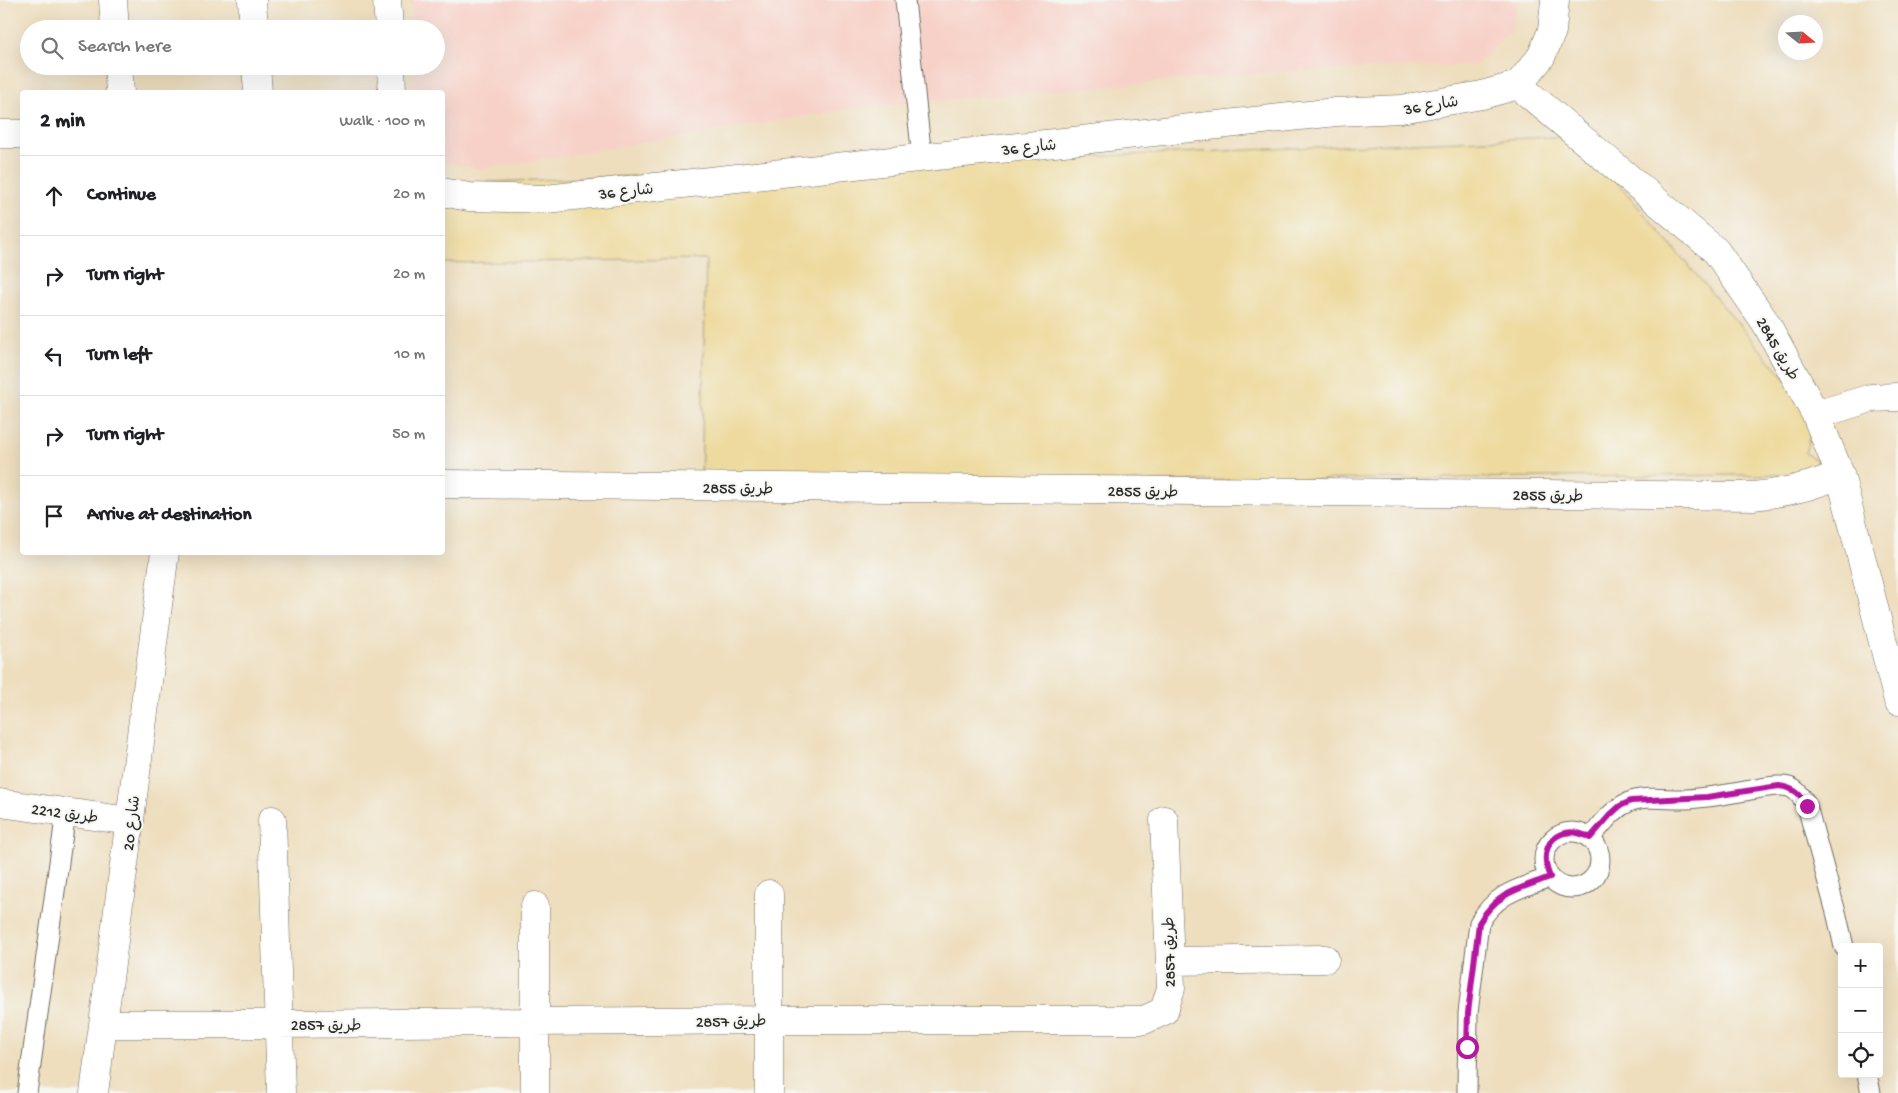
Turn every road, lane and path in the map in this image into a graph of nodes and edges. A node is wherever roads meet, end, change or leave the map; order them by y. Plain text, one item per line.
1 (113, 0) edge
2 (252, 0) edge
3 (387, 0) edge
4 (905, 0) edge
5 (1555, 0) edge
6 (114, 20) edge
7 (253, 20) edge
8 (388, 20) edge
9 (119, 75) edge
10 (257, 75) edge
11 (391, 75) edge
12 (1518, 85) junction
13 (120, 90) edge
14 (258, 90) edge
15 (392, 90) edge
16 (0, 134) edge
17 (20, 134) edge
18 (922, 158) junction
19 (445, 193) edge
20 (1898, 397) edge
21 (1816, 415) junction
22 (1840, 474) junction
23 (445, 484) edge
24 (165, 555) edge
25 (1898, 701) edge
26 (0, 803) edge
27 (66, 812) junction
28 (272, 820) dead end
29 (1164, 820) dead end
30 (130, 821) junction
31 (1590, 838) junction
32 (1550, 877) junction
33 (769, 894) dead end
34 (535, 906) dead end
35 (1843, 943) edge
36 (1325, 959) dead end
37 (1170, 960) junction
38 (769, 1020) junction
39 (535, 1022) junction
40 (104, 1024) junction
41 (277, 1024) junction
42 (1868, 1078) edge
43 (27, 1093) edge
44 (94, 1093) edge
45 (280, 1093) edge
46 (535, 1093) edge
47 (769, 1093) edge
48 (1467, 1093) edge
49 (1870, 1093) edge

1 - 6 street
2 - 7 street
3 - 8 street
4 - 18 lane
5 - 12 street
9 - 13 street
10 - 14 street
11 - 15 street
12 - 18 street, شارع 36
12 - 21 street, طريق 2845
16 - 17 street
18 - 19 street, شارع 36
20 - 21 street
21 - 22 street, طريق 2845
22 - 23 street, طريق 2855
22 - 25 street, طريق 2845
24 - 30 street, شارع 20
26 - 27 street, طريق 2212
27 - 30 street, طريق 2212
27 - 43 lane
28 - 41 street
29 - 37 street, طريق 2857
30 - 40 street, شارع 20
31 - 32 lane
31 - 32 lane
31 - 35 lane
32 - 48 lane
33 - 38 street
34 - 39 street
36 - 37 street
37 - 38 street, طريق 2857
38 - 39 street, طريق 2857
38 - 47 street
39 - 41 street, طريق 2857
39 - 46 street
40 - 41 street, طريق 2857
40 - 44 street, شارع 20
41 - 45 street
42 - 49 lane

